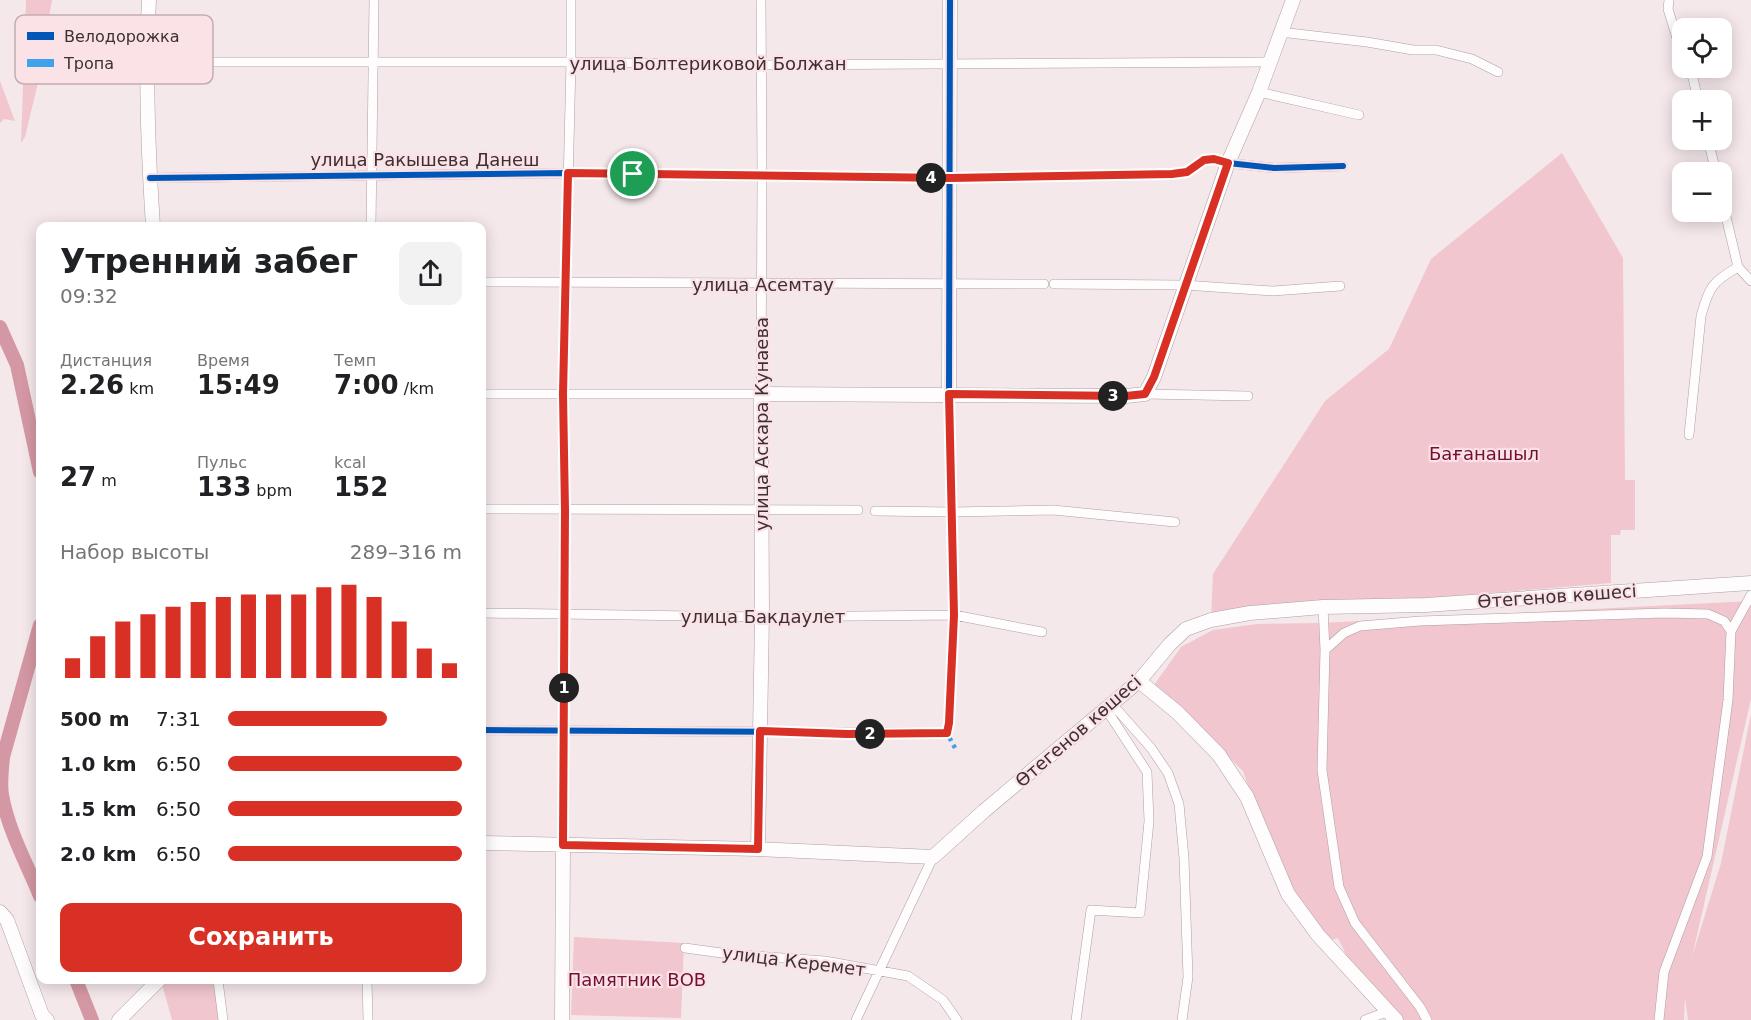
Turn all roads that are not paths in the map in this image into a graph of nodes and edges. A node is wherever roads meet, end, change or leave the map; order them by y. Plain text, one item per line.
1 (148, 0) edge
2 (374, 0) edge
3 (570, 0) edge
4 (761, 0) edge
5 (950, 0) edge
6 (1293, 0) edge
7 (1669, 0) edge
8 (148, 15) edge
9 (1672, 22) edge
10 (1280, 32) junction
11 (374, 61) junction
12 (213, 62) edge
13 (571, 62) junction
14 (1270, 62) junction
15 (951, 63) junction
16 (760, 65) junction
17 (1498, 72) dead end
18 (147, 84) edge
19 (1258, 92) junction
20 (1359, 115) dead end
21 (1228, 163) junction
22 (1343, 166) dead end
23 (568, 173) junction
24 (372, 174) junction
25 (762, 175) junction
26 (150, 178) junction
27 (951, 178) junction
28 (153, 222) edge
29 (371, 222) edge
30 (1727, 222) edge
31 (1738, 267) junction
32 (1751, 281) edge
33 (486, 282) edge
34 (950, 283) junction
35 (566, 284) junction
36 (762, 284) junction
37 (1184, 285) junction
38 (1340, 286) dead end
39 (486, 394) edge
40 (563, 394) junction
41 (760, 394) junction
42 (949, 394) junction
43 (1145, 394) junction
44 (1248, 396) dead end
45 (1689, 435) dead end
46 (486, 509) edge
47 (761, 509) junction
48 (565, 510) junction
49 (858, 510) dead end
50 (876, 511) dead end
51 (953, 512) junction
52 (1176, 522) dead end
53 (1749, 584) edge
54 (1323, 607) junction
55 (486, 613) edge
56 (565, 614) junction
57 (954, 615) junction
58 (762, 617) junction
59 (1731, 631) junction
60 (1042, 632) dead end
61 (1325, 650) junction
62 (1139, 681) junction
63 (1109, 707) junction
64 (486, 730) edge
65 (564, 730) junction
66 (760, 731) junction
67 (486, 843) edge
68 (563, 845) junction
69 (758, 849) junction
70 (933, 857) junction
71 (0, 912) edge
72 (685, 948) dead end
73 (879, 972) junction
74 (152, 984) edge
75 (218, 984) edge
76 (368, 984) edge
77 (1393, 1016) edge
78 (47, 1020) edge
79 (119, 1020) edge
80 (223, 1020) edge
81 (368, 1020) edge
82 (562, 1020) edge
83 (856, 1020) edge
84 (957, 1020) edge
85 (1076, 1020) edge
86 (1182, 1020) edge
87 (1365, 1020) edge
88 (1427, 1020) edge
89 (1659, 1020) edge

1 - 8 street
2 - 11 street
3 - 13 street
4 - 16 street, улица Аскара Кунаева
5 - 15 street
6 - 10 street
7 - 9 street
10 - 14 street
10 - 17 street
11 - 12 street, улица Болтериковой Болжан
11 - 13 street, улица Болтериковой Болжан
11 - 24 street
13 - 16 street, улица Болтериковой Болжан
13 - 23 street
14 - 15 street, улица Болтериковой Болжан
14 - 19 street
15 - 16 street, улица Болтериковой Болжан
15 - 27 street
16 - 25 street, улица Аскара Кунаева
18 - 26 street
19 - 20 street
19 - 21 street
21 - 22 street, улица Ракышева Данеш
21 - 27 street, улица Ракышева Данеш
21 - 37 street
23 - 24 street, улица Ракышева Данеш
23 - 25 street, улица Ракышева Данеш
23 - 35 street
24 - 26 street, улица Ракышева Данеш
24 - 29 street
25 - 27 street, улица Ракышева Данеш
25 - 36 street, улица Аскара Кунаева
26 - 28 street
27 - 34 street
30 - 31 street
31 - 32 street
31 - 45 street
33 - 35 street, улица Асемтау
34 - 36 street, улица Асемтау
34 - 37 street, улица Асемтау
34 - 42 street
35 - 36 street, улица Асемтау
35 - 40 street
36 - 41 street, улица Аскара Кунаева
37 - 38 street, улица Асемтау
37 - 43 street
39 - 40 street
40 - 41 street
40 - 48 street
41 - 42 street
41 - 47 street, улица Аскара Кунаева
42 - 43 street
42 - 51 street
43 - 44 street
46 - 48 street
47 - 48 street
47 - 49 street
47 - 58 street, улица Аскара Кунаева
48 - 56 street
50 - 51 street
51 - 52 street
51 - 57 street
53 - 54 street, Өтегенов көшесі
53 - 59 street
54 - 61 street
54 - 62 street, Өтегенов көшесі
55 - 56 street, улица Бакдаулет
56 - 58 street, улица Бакдаулет
56 - 65 street
57 - 58 street, улица Бакдаулет
57 - 60 street, улица Бакдаулет
57 - 66 street
58 - 66 street, улица Аскара Кунаева
59 - 61 street
59 - 89 street
61 - 88 street
62 - 63 street, Өтегенов көшесі
62 - 77 street
63 - 70 street, Өтегенов көшесі
63 - 85 street
63 - 86 street
64 - 65 street
65 - 66 street
65 - 68 street
66 - 69 street, улица Аскара Кунаева
67 - 68 street
68 - 69 street
68 - 82 street
69 - 70 street
70 - 73 street
71 - 78 street
72 - 73 street, улица Керемет
73 - 83 street
73 - 84 street, улица Керемет
74 - 79 street
75 - 80 street
76 - 81 street
77 - 87 street

